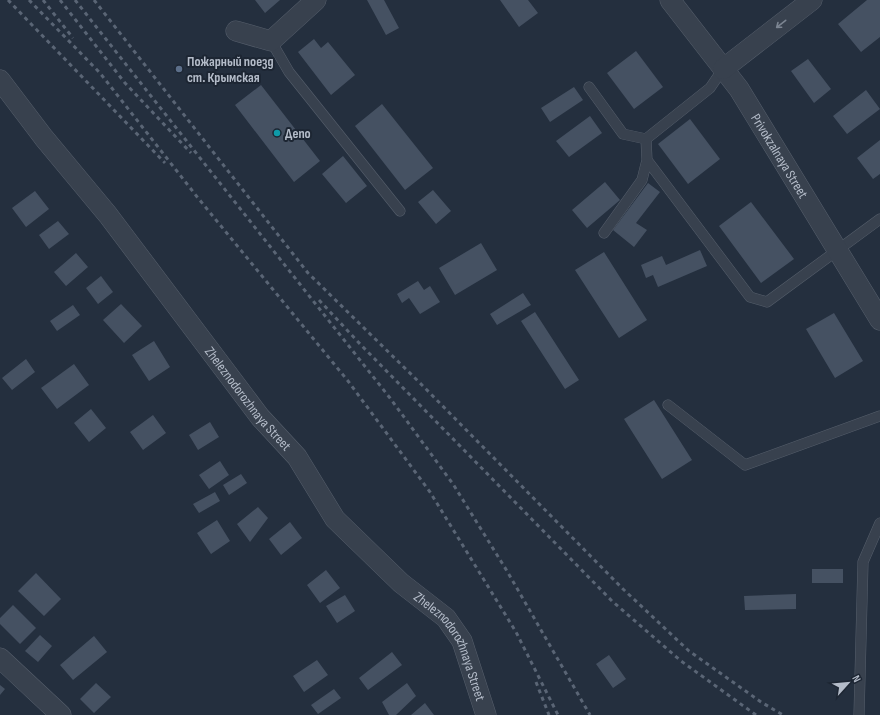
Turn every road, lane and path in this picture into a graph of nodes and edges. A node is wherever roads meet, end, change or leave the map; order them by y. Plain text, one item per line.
1 (316, 0) edge
2 (670, 0) edge
3 (812, 0) edge
4 (236, 31) dead end
5 (271, 41) junction
6 (723, 69) junction
7 (0, 80) edge
8 (589, 87) dead end
9 (646, 139) junction
10 (647, 160) junction
11 (400, 211) dead end
12 (880, 219) edge
13 (604, 233) dead end
14 (838, 251) junction
15 (880, 320) edge
16 (668, 405) dead end
17 (880, 416) edge
18 (880, 523) edge
19 (0, 658) edge
20 (61, 715) edge
21 (486, 715) edge
22 (859, 715) edge

1 - 5 street
2 - 6 street, Privokzalnaya Street
3 -> 6 street
4 - 5 street
5 - 11 lane
6 - 9 lane
6 - 14 street, Privokzalnaya Street
7 - 21 street, Zheleznodorozhnaya Street
8 - 9 lane
9 - 10 lane
10 - 13 lane
10 - 14 lane
12 - 14 lane
14 - 15 street, Privokzalnaya Street
16 - 17 lane
18 - 22 lane
19 - 20 street

